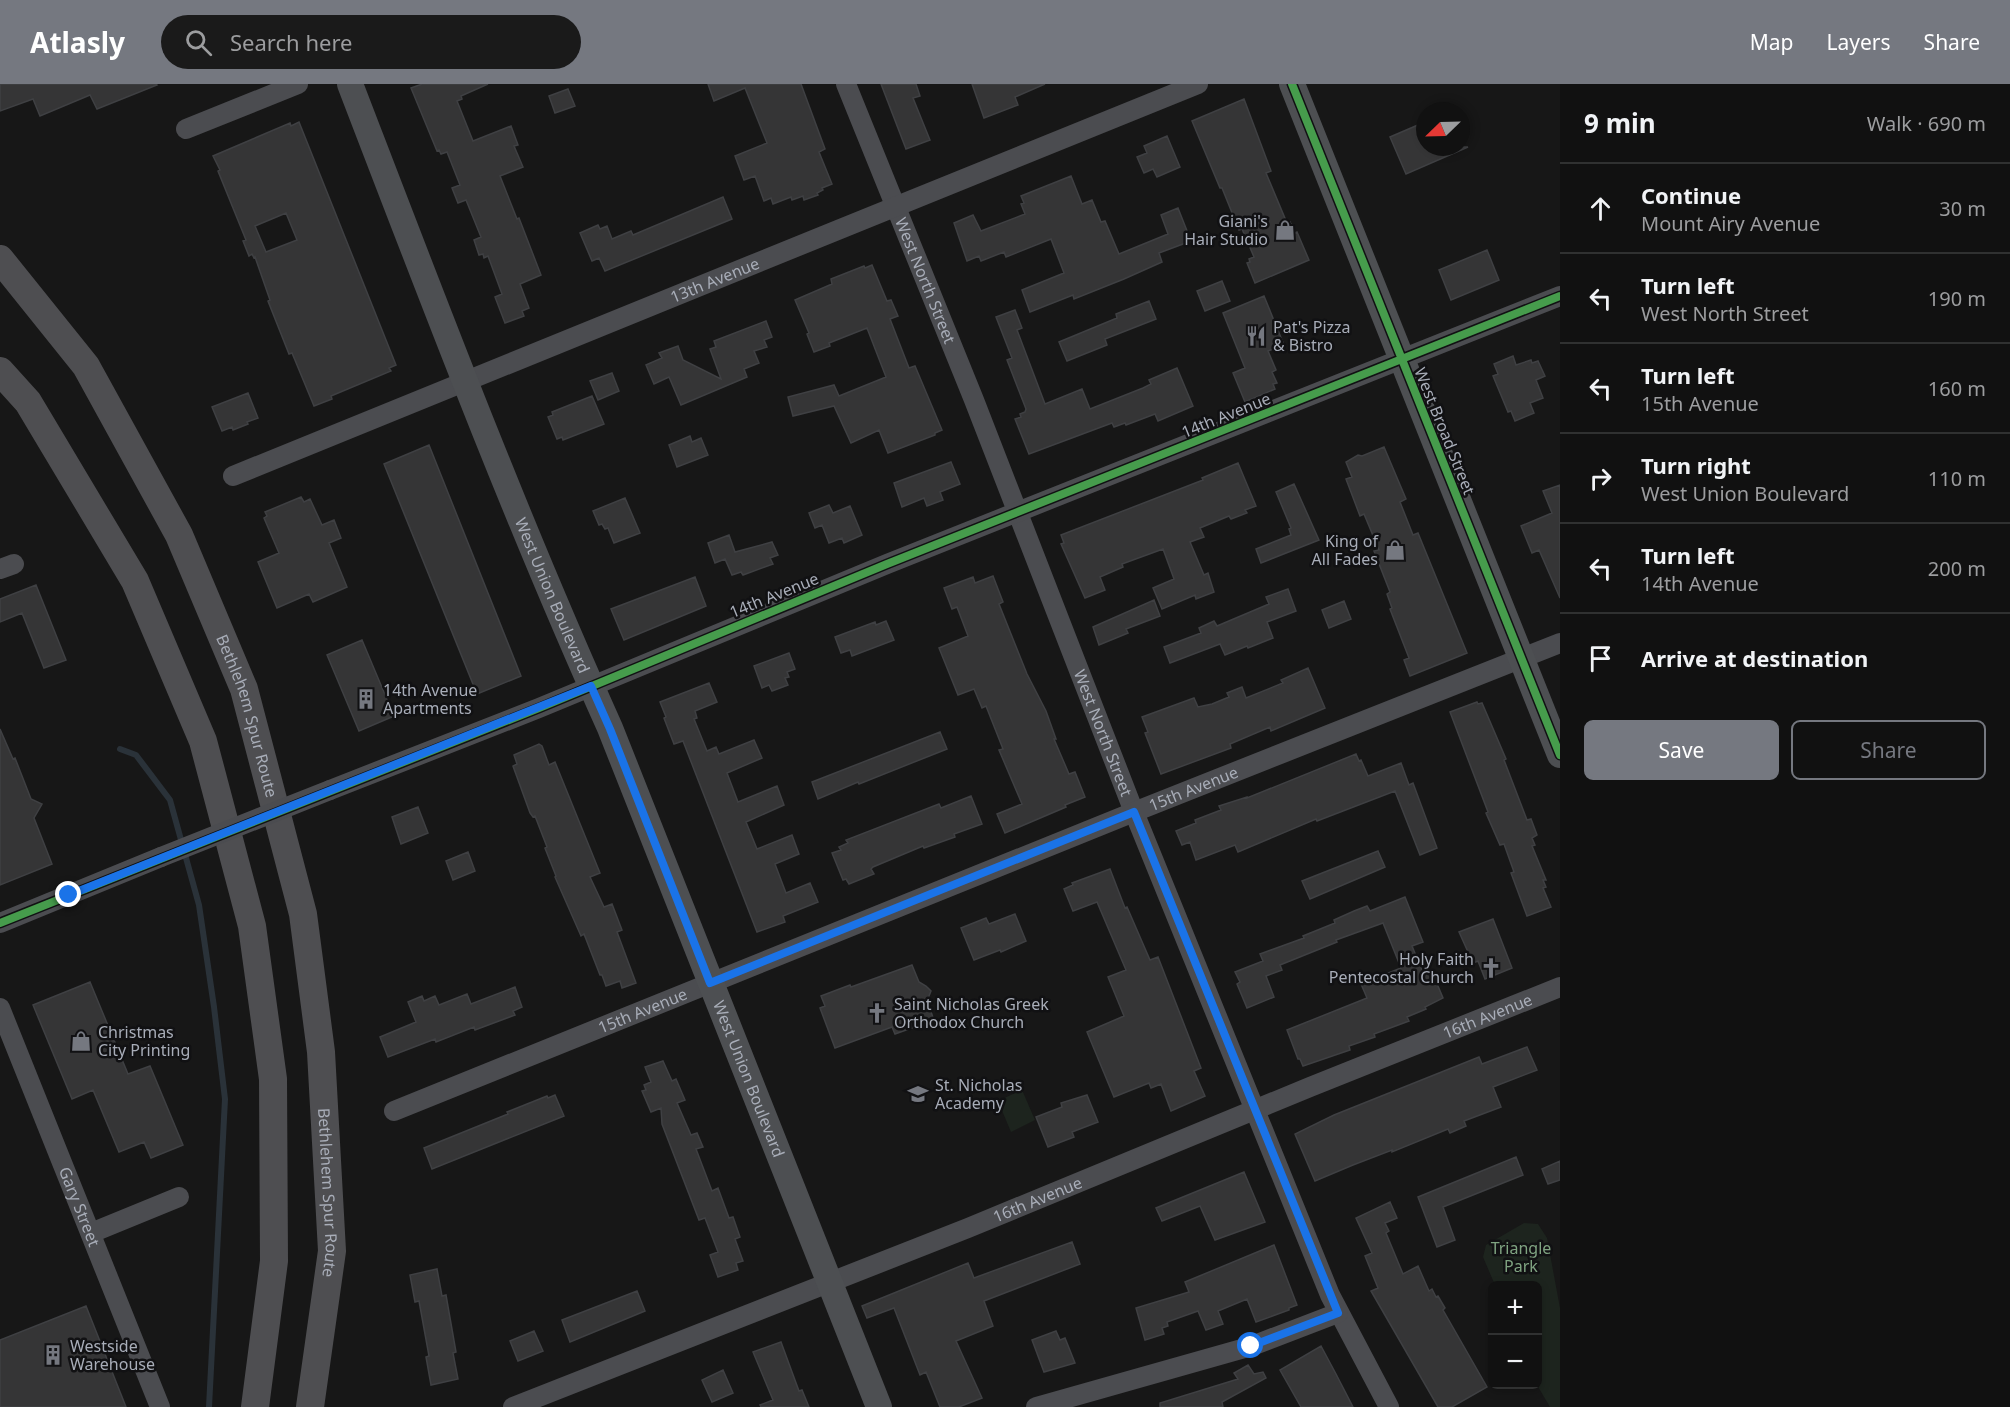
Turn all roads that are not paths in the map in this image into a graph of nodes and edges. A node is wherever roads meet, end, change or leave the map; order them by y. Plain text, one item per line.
1 (298, 84) edge
2 (350, 84) edge
3 (846, 84) edge
4 (1198, 84) edge
5 (1292, 84) edge
6 (186, 129) dead end
7 (895, 206) junction
8 (0, 259) edge
9 (1560, 296) edge
10 (1402, 359) junction
11 (0, 371) edge
12 (465, 382) junction
13 (233, 476) dead end
14 (1017, 513) junction
15 (1560, 643) edge
16 (1521, 659) junction
17 (591, 686) junction
18 (1560, 755) edge
19 (1134, 812) junction
20 (0, 923) edge
21 (710, 983) junction
22 (1560, 987) edge
23 (0, 1008) edge
24 (1255, 1110) junction
25 (394, 1111) dead end
26 (179, 1197) dead end
27 (91, 1233) junction
28 (830, 1282) junction
29 (1338, 1313) junction
30 (160, 1407) edge
31 (255, 1407) edge
32 (309, 1407) edge
33 (513, 1407) edge
34 (879, 1407) edge
35 (1036, 1407) edge
36 (1389, 1407) edge

1 - 6 street
2 - 12 main road, West Union Boulevard
3 - 7 street, West North Street
4 - 7 street, 13th Avenue
5 - 10 main road, West Broad Street
7 - 12 street, 13th Avenue
7 - 14 street, West North Street
8 - 32 highway, Bethlehem Spur Route
9 - 10 street, 14th Avenue
10 - 14 street, 14th Avenue
10 - 16 main road, West Broad Street
11 - 31 highway
12 - 13 street, 13th Avenue
12 - 17 main road, West Union Boulevard
14 - 17 street, 14th Avenue
14 - 19 street, West North Street
15 - 16 street, 15th Avenue
16 - 18 main road, West Broad Street
16 - 19 street, 15th Avenue
17 - 20 street, 14th Avenue, bridge
17 - 21 main road, West Union Boulevard
19 - 21 street, 15th Avenue
19 - 24 street, West North Street
21 - 25 street, 15th Avenue
21 - 28 main road, West Union Boulevard
22 - 24 street, 16th Avenue
23 - 27 street, Gary Street
24 - 28 street, 16th Avenue
24 - 29 street, West North Street
26 - 27 street
27 - 30 street, Gary Street
28 - 33 street, 16th Avenue
28 - 34 main road, West Union Boulevard
29 - 35 street
29 - 36 street, West North Street

